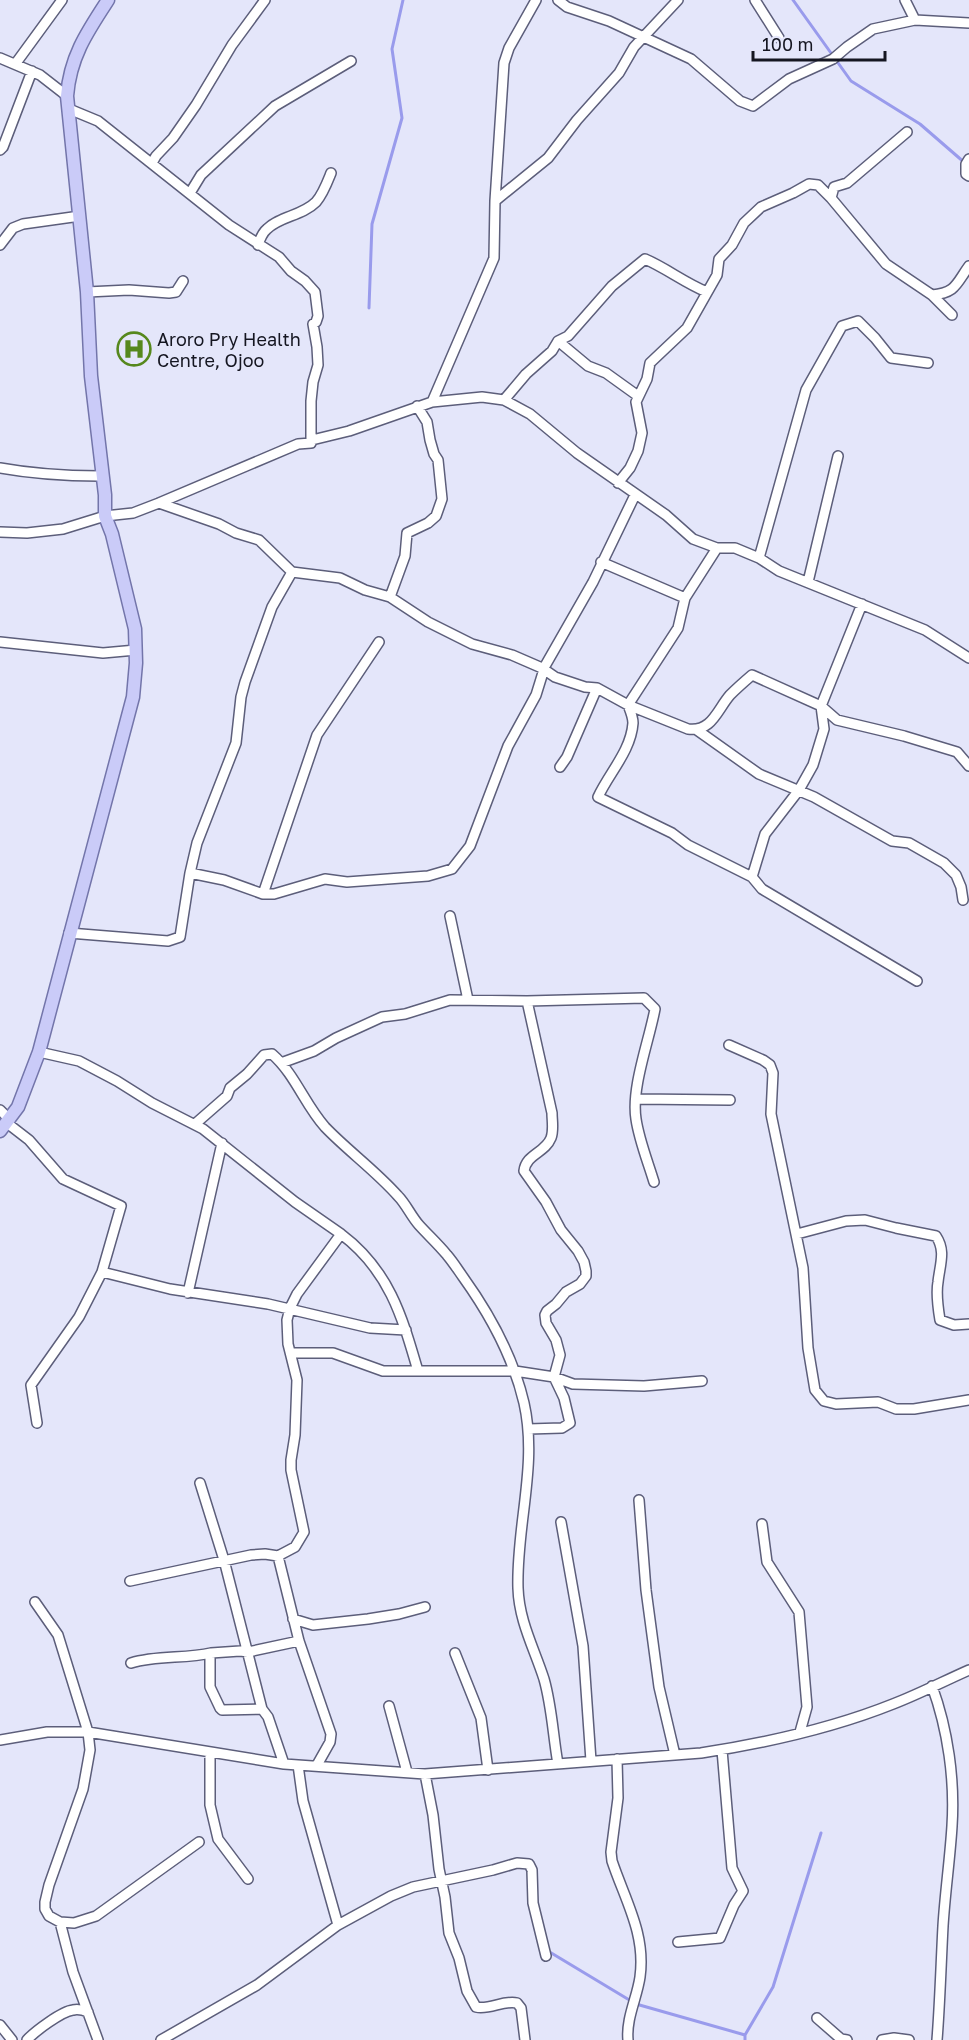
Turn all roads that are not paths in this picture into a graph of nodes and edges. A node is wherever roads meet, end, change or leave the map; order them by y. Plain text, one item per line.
1 (62, 0) edge
2 (108, 0) edge
3 (265, 0) edge
4 (558, 0) edge
5 (678, 0) edge
6 (755, 0) edge
7 (905, 0) edge
8 (534, 2) edge
9 (915, 20) junction
10 (969, 23) edge
11 (644, 38) junction
12 (779, 38) dead end
13 (0, 58) edge
14 (351, 61) dead end
15 (16, 63) junction
16 (32, 71) junction
17 (67, 96) junction
18 (69, 109) junction
19 (907, 132) dead end
20 (0, 150) edge
21 (969, 159) edge
22 (152, 163) junction
23 (331, 173) dead end
24 (969, 176) edge
25 (190, 193) junction
26 (831, 198) junction
27 (495, 201) junction
28 (80, 216) junction
29 (0, 245) edge
30 (258, 245) junction
31 (969, 266) edge
32 (183, 282) dead end
33 (87, 292) junction
34 (707, 292) junction
35 (932, 295) junction
36 (952, 315) dead end
37 (558, 340) junction
38 (928, 363) dead end
39 (638, 396) junction
40 (504, 400) junction
41 (432, 402) junction
42 (417, 406) junction
43 (311, 442) junction
44 (838, 456) dead end
45 (0, 468) edge
46 (102, 471) junction
47 (618, 483) junction
48 (635, 495) junction
49 (159, 504) junction
50 (105, 516) junction
51 (0, 532) edge
52 (717, 548) junction
53 (759, 558) junction
54 (601, 561) junction
55 (292, 572) junction
56 (808, 582) junction
57 (390, 597) junction
58 (685, 598) junction
59 (862, 604) junction
60 (0, 642) edge
61 (380, 642) dead end
62 (136, 650) junction
63 (969, 658) edge
64 (545, 670) junction
65 (597, 688) junction
66 (628, 705) junction
67 (821, 706) junction
68 (697, 730) junction
69 (969, 766) edge
70 (560, 767) dead end
71 (799, 790) junction
72 (190, 873) junction
73 (752, 877) junction
74 (263, 894) junction
75 (963, 900) dead end
76 (450, 916) dead end
77 (69, 933) junction
78 (917, 981) dead end
79 (468, 1000) junction
80 (527, 1001) junction
81 (729, 1045) dead end
82 (39, 1052) junction
83 (281, 1063) junction
84 (637, 1099) junction
85 (730, 1100) dead end
86 (0, 1110) edge
87 (6, 1125) edge
88 (195, 1125) junction
89 (222, 1143) junction
90 (654, 1182) dead end
91 (797, 1233) junction
92 (341, 1234) junction
93 (102, 1272) junction
94 (188, 1293) junction
95 (290, 1308) junction
96 (969, 1324) edge
97 (406, 1330) junction
98 (291, 1353) junction
99 (417, 1371) junction
100 (515, 1371) junction
101 (554, 1377) junction
102 (702, 1381) dead end
103 (969, 1401) edge
104 (37, 1423) dead end
105 (528, 1429) junction
106 (200, 1483) dead end
107 (639, 1500) dead end
108 (561, 1522) dead end
109 (762, 1524) dead end
110 (278, 1556) junction
111 (224, 1560) junction
112 (130, 1581) dead end
113 (35, 1602) dead end
114 (424, 1607) dead end
115 (293, 1619) junction
116 (299, 1641) junction
117 (248, 1652) junction
118 (212, 1653) junction
119 (455, 1653) dead end
120 (131, 1663) dead end
121 (969, 1670) edge
122 (932, 1686) junction
123 (389, 1706) dead end
124 (262, 1709) junction
125 (88, 1732) junction
126 (800, 1732) junction
127 (0, 1740) edge
128 (722, 1750) junction
129 (210, 1753) junction
130 (675, 1755) junction
131 (616, 1759) junction
132 (591, 1761) junction
133 (284, 1764) junction
134 (558, 1764) junction
135 (298, 1765) junction
136 (317, 1765) junction
137 (488, 1770) junction
138 (407, 1772) junction
139 (425, 1774) junction
140 (199, 1842) dead end
141 (248, 1879) dead end
142 (441, 1881) junction
143 (60, 1922) junction
144 (338, 1925) junction
145 (678, 1942) dead end
146 (546, 1956) dead end
147 (88, 2012) junction
148 (817, 2018) dead end
149 (0, 2025) edge
150 (12, 2040) edge
151 (27, 2040) edge
152 (98, 2040) edge
153 (161, 2040) edge
154 (525, 2040) edge
155 (628, 2040) edge
156 (847, 2040) edge
157 (882, 2040) edge
158 (909, 2040) edge
159 (937, 2040) edge

1 - 15 street
2 - 17 main road
3 - 22 street
4 - 11 street
5 - 11 street
6 - 12 street
7 - 9 street
8 - 27 street
9 - 10 street
9 - 11 street
11 - 27 street
13 - 15 street
14 - 25 street
15 - 16 street
16 - 17 street
16 - 20 street
17 - 18 main road
18 - 22 street
18 - 28 main road
19 - 26 street
21 - 24 street
22 - 25 street
23 - 30 street
25 - 30 street
26 - 34 street
26 - 35 street
27 - 41 street
28 - 29 street
28 - 33 main road
30 - 43 street
31 - 35 street
32 - 33 street
33 - 46 main road
34 - 37 street
34 - 39 street
35 - 36 street
37 - 39 street
37 - 40 street
38 - 53 street
39 - 47 street
40 - 41 street
40 - 47 street
41 - 42 street
42 - 43 street
42 - 57 street
43 - 49 street
44 - 56 street
45 - 46 street
46 - 50 main road
47 - 48 street
48 - 52 street
48 - 54 street
49 - 50 street
49 - 55 street
50 - 51 street
50 - 62 main road
52 - 53 street
52 - 58 street
53 - 56 street
54 - 58 street
54 - 64 street
55 - 57 street
55 - 72 street
56 - 59 street
57 - 64 street
58 - 66 street
59 - 63 street
59 - 67 street
60 - 62 street
61 - 74 street
62 - 77 main road
64 - 65 street
64 - 74 street
65 - 66 street
65 - 70 street
66 - 68 street
66 - 73 street
67 - 68 street
67 - 69 street
67 - 71 street
68 - 71 street
71 - 73 street
71 - 75 street
72 - 74 street
72 - 77 street
73 - 78 street
76 - 79 street
77 - 82 main road
79 - 80 street
79 - 83 street
80 - 84 street
80 - 101 street
81 - 91 street
82 - 87 main road
82 - 88 street
83 - 88 street
83 - 100 street
84 - 85 street
84 - 90 street
86 - 87 street
87 - 93 street
88 - 89 street
89 - 92 street
89 - 94 street
91 - 96 street
91 - 103 street
92 - 95 street
92 - 97 street
93 - 94 street
93 - 104 street
94 - 95 street
95 - 97 street
95 - 98 street
97 - 99 street
98 - 99 street
98 - 110 street
99 - 100 street
100 - 101 street
100 - 105 street
101 - 102 street
101 - 105 street
105 - 134 street
106 - 111 street
107 - 130 street
108 - 132 street
109 - 126 street
110 - 111 street
110 - 115 street
111 - 112 street
111 - 117 street
113 - 125 street
114 - 115 street
115 - 116 street
116 - 117 street
116 - 136 street
117 - 118 street
117 - 124 street
118 - 120 street
118 - 124 street
119 - 137 street
121 - 122 street
122 - 126 street
122 - 159 street
123 - 138 street
124 - 133 street
125 - 127 street
125 - 129 street
125 - 143 street
126 - 128 street
128 - 130 street
128 - 145 street
129 - 133 street
129 - 141 street
130 - 131 street
131 - 132 street
131 - 155 street
132 - 134 street
133 - 135 street
134 - 137 street
135 - 136 street
135 - 144 street
136 - 138 street
137 - 139 street
138 - 139 street
139 - 142 street
140 - 143 street
142 - 144 street
142 - 146 street
142 - 154 street
143 - 147 street
144 - 153 street
147 - 151 street
147 - 152 street
148 - 156 street
149 - 150 street
157 - 158 street

